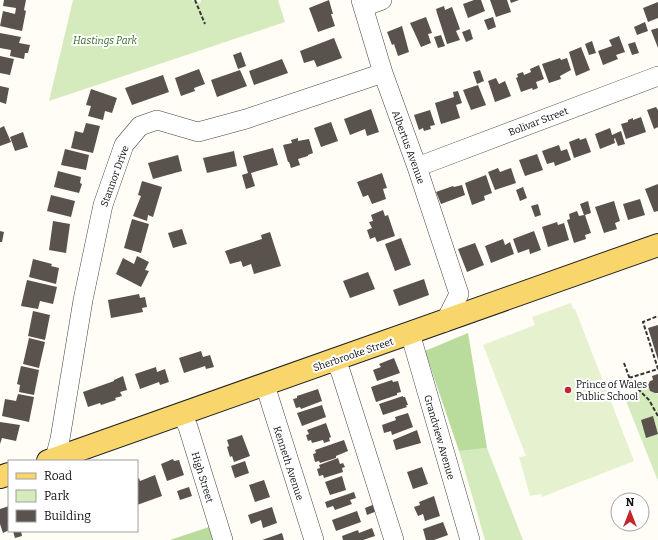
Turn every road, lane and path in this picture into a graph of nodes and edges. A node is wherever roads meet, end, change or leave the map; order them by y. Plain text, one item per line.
1 (194, 0) edge
2 (382, 0) edge
3 (362, 3) edge
4 (204, 24) dead end
5 (383, 73) junction
6 (658, 76) edge
7 (417, 167) junction
8 (658, 246) edge
9 (459, 294) junction
10 (503, 300) junction
11 (658, 316) edge
12 (445, 322) junction
13 (410, 333) junction
14 (335, 360) junction
15 (624, 362) dead end
16 (629, 378) junction
17 (265, 386) junction
18 (182, 415) junction
19 (658, 416) edge
20 (52, 460) edge
21 (223, 540) edge
22 (314, 540) edge
23 (394, 540) edge
24 (470, 540) edge

1 - 4 path
2 - 3 street
3 - 5 street, Albertus Avenue
5 - 7 street, Albertus Avenue
5 - 20 street, Stannor Drive
6 - 7 street, Bolivar Street
7 - 9 street, Albertus Avenue
8 - 10 main road, Sherbrooke Street
9 - 10 street
9 - 12 street
10 - 12 main road, Sherbrooke Street
11 - 16 path
12 - 13 main road, Sherbrooke Street
13 - 14 main road, Sherbrooke Street
13 - 24 street, Grandview Avenue
14 - 17 main road, Sherbrooke Street
14 - 23 street
15 - 16 path
16 - 19 path
17 - 18 main road, Sherbrooke Street
17 - 22 street, Kenneth Avenue
18 - 20 main road, Sherbrooke Street
18 - 21 street, High Street

